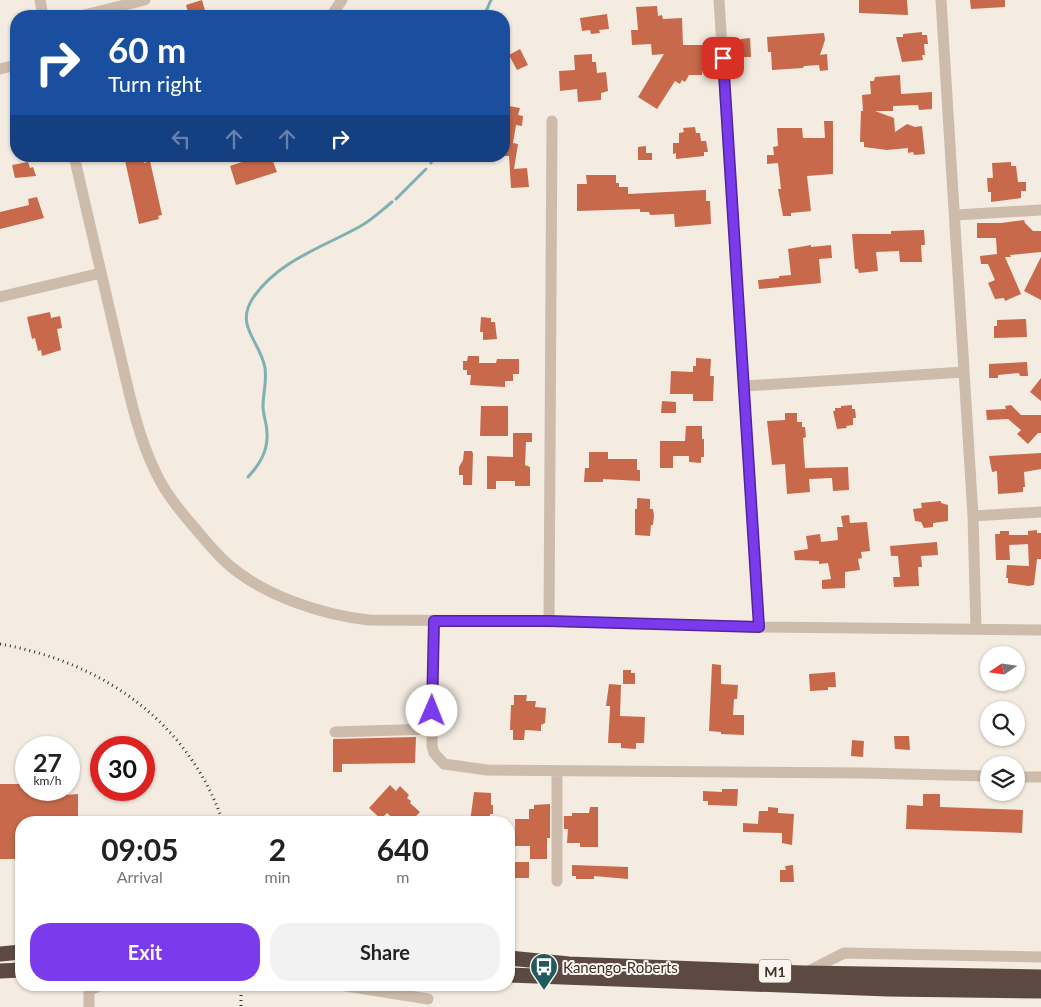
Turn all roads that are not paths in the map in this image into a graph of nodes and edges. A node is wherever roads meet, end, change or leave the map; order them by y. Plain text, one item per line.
1 (145, 0) edge
2 (719, 0) edge
3 (941, 0) edge
4 (104, 10) edge
5 (552, 121) dead end
6 (75, 162) edge
7 (1041, 210) edge
8 (956, 215) junction
9 (101, 273) junction
10 (0, 297) edge
11 (964, 372) junction
12 (745, 386) junction
13 (1041, 512) edge
14 (973, 516) junction
15 (434, 621) junction
16 (549, 621) junction
17 (759, 627) junction
18 (976, 629) junction
19 (1041, 630) edge
20 (432, 729) junction
21 (335, 732) dead end
22 (557, 772) junction
23 (980, 776) edge
24 (1025, 777) edge
25 (1041, 778) edge
26 (557, 880) dead end
27 (15, 953) edge
28 (0, 954) edge
29 (1041, 957) edge
30 (515, 959) edge
31 (15, 970) edge
32 (0, 971) edge
33 (804, 973) junction
34 (515, 975) edge
35 (1041, 977) edge
36 (1041, 990) edge
37 (89, 991) edge
38 (378, 991) edge
39 (428, 999) dead end
40 (89, 1007) edge

1 - 4 street
2 - 12 street
3 - 8 street
5 - 16 street
6 - 9 street
7 - 8 street
8 - 11 street
9 - 10 street
9 - 15 street
11 - 12 street
11 - 14 street
12 - 17 street
13 - 14 street
14 - 18 street
15 - 16 street
15 - 20 street
16 - 17 street
17 - 18 street
18 - 19 street
20 - 21 street
20 - 22 street
22 - 23 street
22 - 26 street
24 - 25 street
27 - 28 highway
29 - 33 street
30 - 33 highway, M1
31 - 32 highway
33 - 35 highway, M1
34 - 36 highway, M1
37 - 40 street
38 - 39 street

